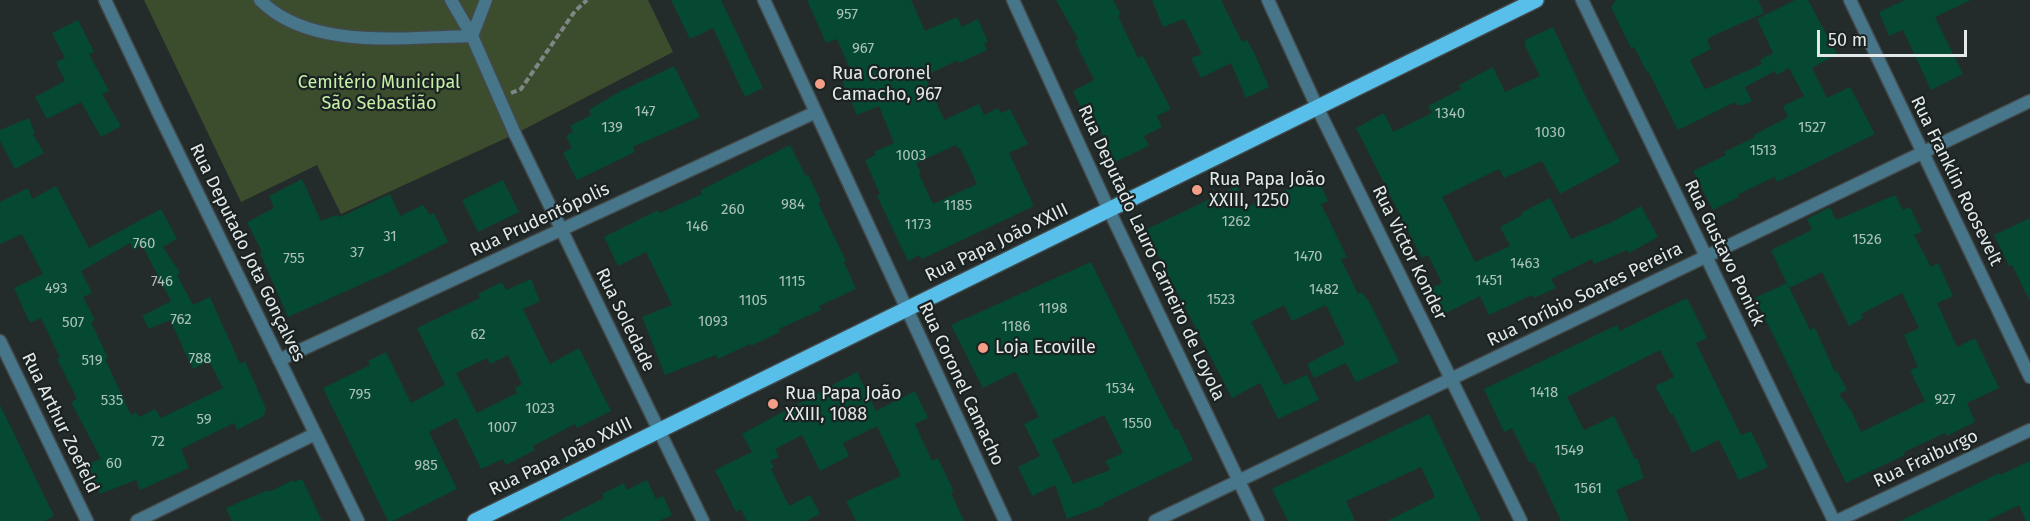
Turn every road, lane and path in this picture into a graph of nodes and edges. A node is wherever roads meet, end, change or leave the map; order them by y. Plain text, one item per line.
1 (105, 0) edge
2 (260, 0) edge
3 (451, 0) edge
4 (486, 0) edge
5 (587, 0) edge
6 (764, 0) edge
7 (1013, 0) edge
8 (1268, 0) edge
9 (1536, 0) edge
10 (1582, 0) edge
11 (1850, 0) edge
12 (472, 36) junction
13 (499, 97) junction
14 (2030, 101) edge
15 (1317, 107) junction
16 (816, 112) junction
17 (1923, 152) junction
18 (1109, 210) junction
19 (561, 230) junction
20 (1706, 256) junction
21 (907, 309) junction
22 (0, 341) edge
23 (279, 360) junction
24 (2030, 377) edge
25 (1451, 379) junction
26 (2030, 430) edge
27 (659, 431) junction
28 (315, 434) junction
29 (1238, 481) junction
30 (87, 521) edge
31 (137, 521) edge
32 (358, 521) edge
33 (476, 521) edge
34 (703, 521) edge
35 (1005, 521) edge
36 (1155, 521) edge
37 (1258, 521) edge
38 (1521, 521) edge
39 (1835, 521) edge

1 - 23 street, Rua Deputado Jota Gonçalves
2 - 12 street
3 - 12 street, Rua Soledade
4 - 12 street
5 - 13 path
6 - 16 street, Rua Coronel Camacho
7 - 18 street, Rua Deputado Lauro Carneiro de Loyola
8 - 15 street, Rua Victor Konder
9 - 15 main road, Rua Papa João XXIII
10 - 20 street, Rua Gustavo Ponick
11 - 17 street, Rua Franklin Roosevelt
12 - 13 street, Rua Soledade
13 - 19 street, Rua Soledade
14 - 17 street, Rua Toríbio Soares Pereira
15 - 18 main road, Rua Papa João XXIII
15 - 25 street, Rua Victor Konder
16 - 19 street, Rua Prudentópolis
16 - 21 street, Rua Coronel Camacho
17 - 20 street, Rua Toríbio Soares Pereira
17 - 24 street, Rua Franklin Roosevelt
18 - 21 main road, Rua Papa João XXIII
18 - 29 street, Rua Deputado Lauro Carneiro de Loyola
19 - 23 street, Rua Prudentópolis
19 - 27 street, Rua Soledade
20 - 25 street, Rua Toríbio Soares Pereira
20 - 39 street, Rua Gustavo Ponick
21 - 27 main road, Rua Papa João XXIII
21 - 35 street, Rua Coronel Camacho
22 - 30 street, Rua Arthur Zoefeld
23 - 28 street, Rua Deputado Jota Gonçalves
25 - 29 street, Rua Toríbio Soares Pereira
25 - 38 street, Rua Victor Konder
26 - 39 street, Rua Fraiburgo
27 - 33 main road, Rua Papa João XXIII
27 - 34 street, Rua Soledade
28 - 31 street
28 - 32 street, Rua Deputado Jota Gonçalves
29 - 36 street, Rua Toríbio Soares Pereira
29 - 37 street, Rua Deputado Lauro Carneiro de Loyola

